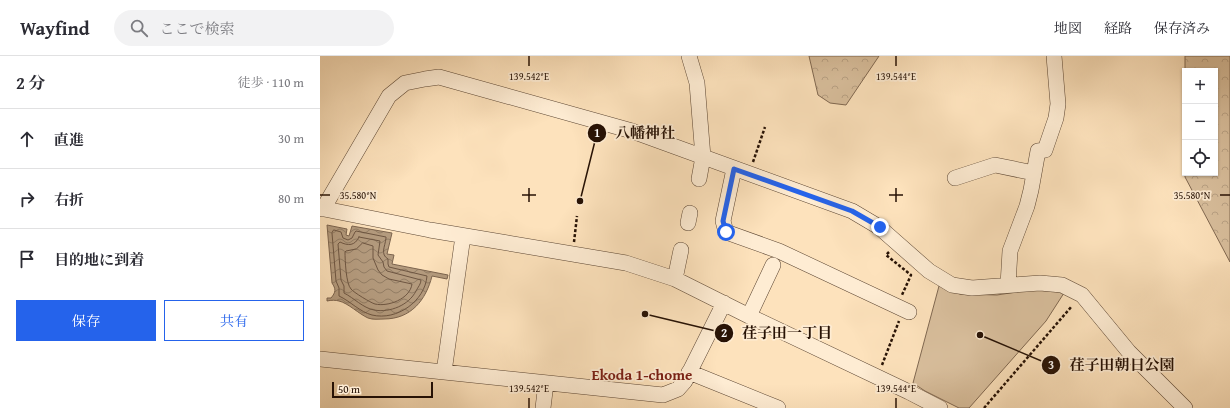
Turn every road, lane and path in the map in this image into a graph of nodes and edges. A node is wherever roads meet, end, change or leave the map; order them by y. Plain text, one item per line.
1 (689, 56) edge
2 (1054, 56) edge
3 (765, 127) dead end
4 (704, 157) junction
5 (734, 169) junction
6 (1034, 173) junction
7 (749, 174) junction
8 (956, 178) dead end
9 (698, 179) dead end
10 (322, 209) edge
11 (577, 216) dead end
12 (463, 236) junction
13 (681, 250) dead end
14 (573, 254) junction
15 (886, 256) dead end
16 (773, 265) dead end
17 (674, 279) junction
18 (1008, 285) junction
19 (905, 288) dead end
20 (1082, 295) junction
21 (724, 302) junction
22 (906, 311) joint
23 (749, 316) junction
24 (320, 359) edge
25 (444, 372) junction
26 (689, 372) junction
27 (878, 376) junction
28 (546, 383) junction
29 (543, 408) edge
30 (778, 408) edge
31 (940, 408) edge
32 (984, 408) edge
33 (1185, 408) edge

1 - 4 street
2 - 6 street
3 - 7 path
4 - 5 street
4 - 9 street
4 - 10 street
5 - 7 street
5 - 22 street
6 - 8 street
6 - 18 street
7 - 18 street
10 - 12 street
11 - 14 path
12 - 14 street
12 - 25 street
13 - 17 street
14 - 17 street
15 - 19 path
16 - 23 street
17 - 21 street
18 - 20 street
20 - 32 path
20 - 33 street
21 - 23 street
21 - 26 street
22 - 27 path
23 - 27 street
24 - 25 street
25 - 28 street
26 - 28 street
26 - 30 street
27 - 31 street
28 - 29 street

